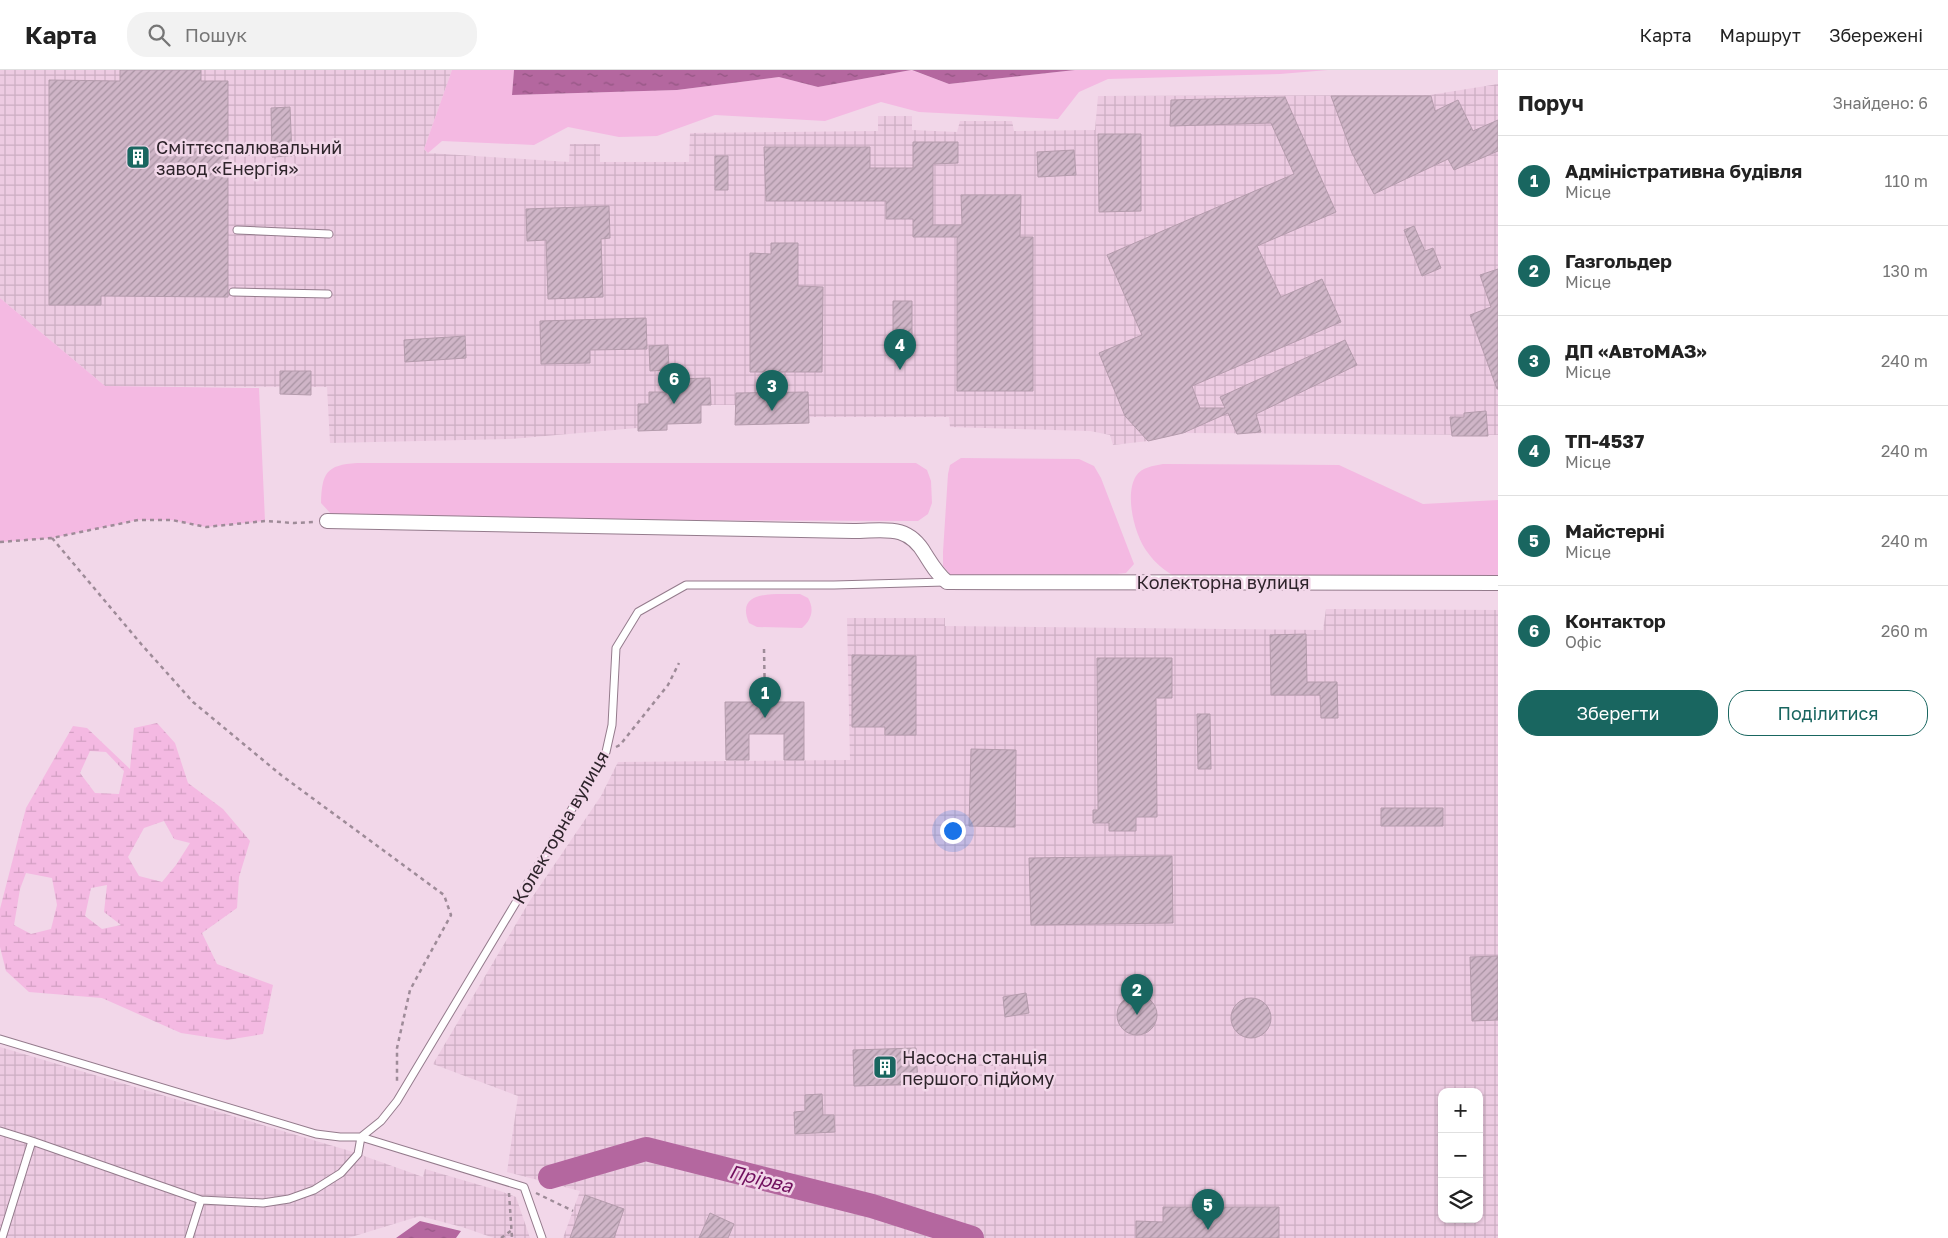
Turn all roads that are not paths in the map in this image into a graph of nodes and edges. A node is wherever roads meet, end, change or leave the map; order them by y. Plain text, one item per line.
1 (237, 230) dead end
2 (329, 234) dead end
3 (233, 292) dead end
4 (328, 294) dead end
5 (328, 521) road end
6 (947, 582) junction
7 (1498, 583) edge
8 (0, 1040) edge
9 (0, 1131) edge
10 (361, 1137) junction
11 (32, 1141) junction
12 (201, 1200) junction
13 (2, 1238) edge
14 (189, 1238) edge
15 (542, 1238) edge

1 - 2 lane
3 - 4 lane
5 - 6 street
6 - 7 street, Колекторна вулиця
6 - 10 lane, Колекторна вулиця
8 - 10 lane
9 - 11 lane
10 - 12 lane
10 - 15 lane
11 - 12 lane
11 - 13 lane
12 - 14 lane

